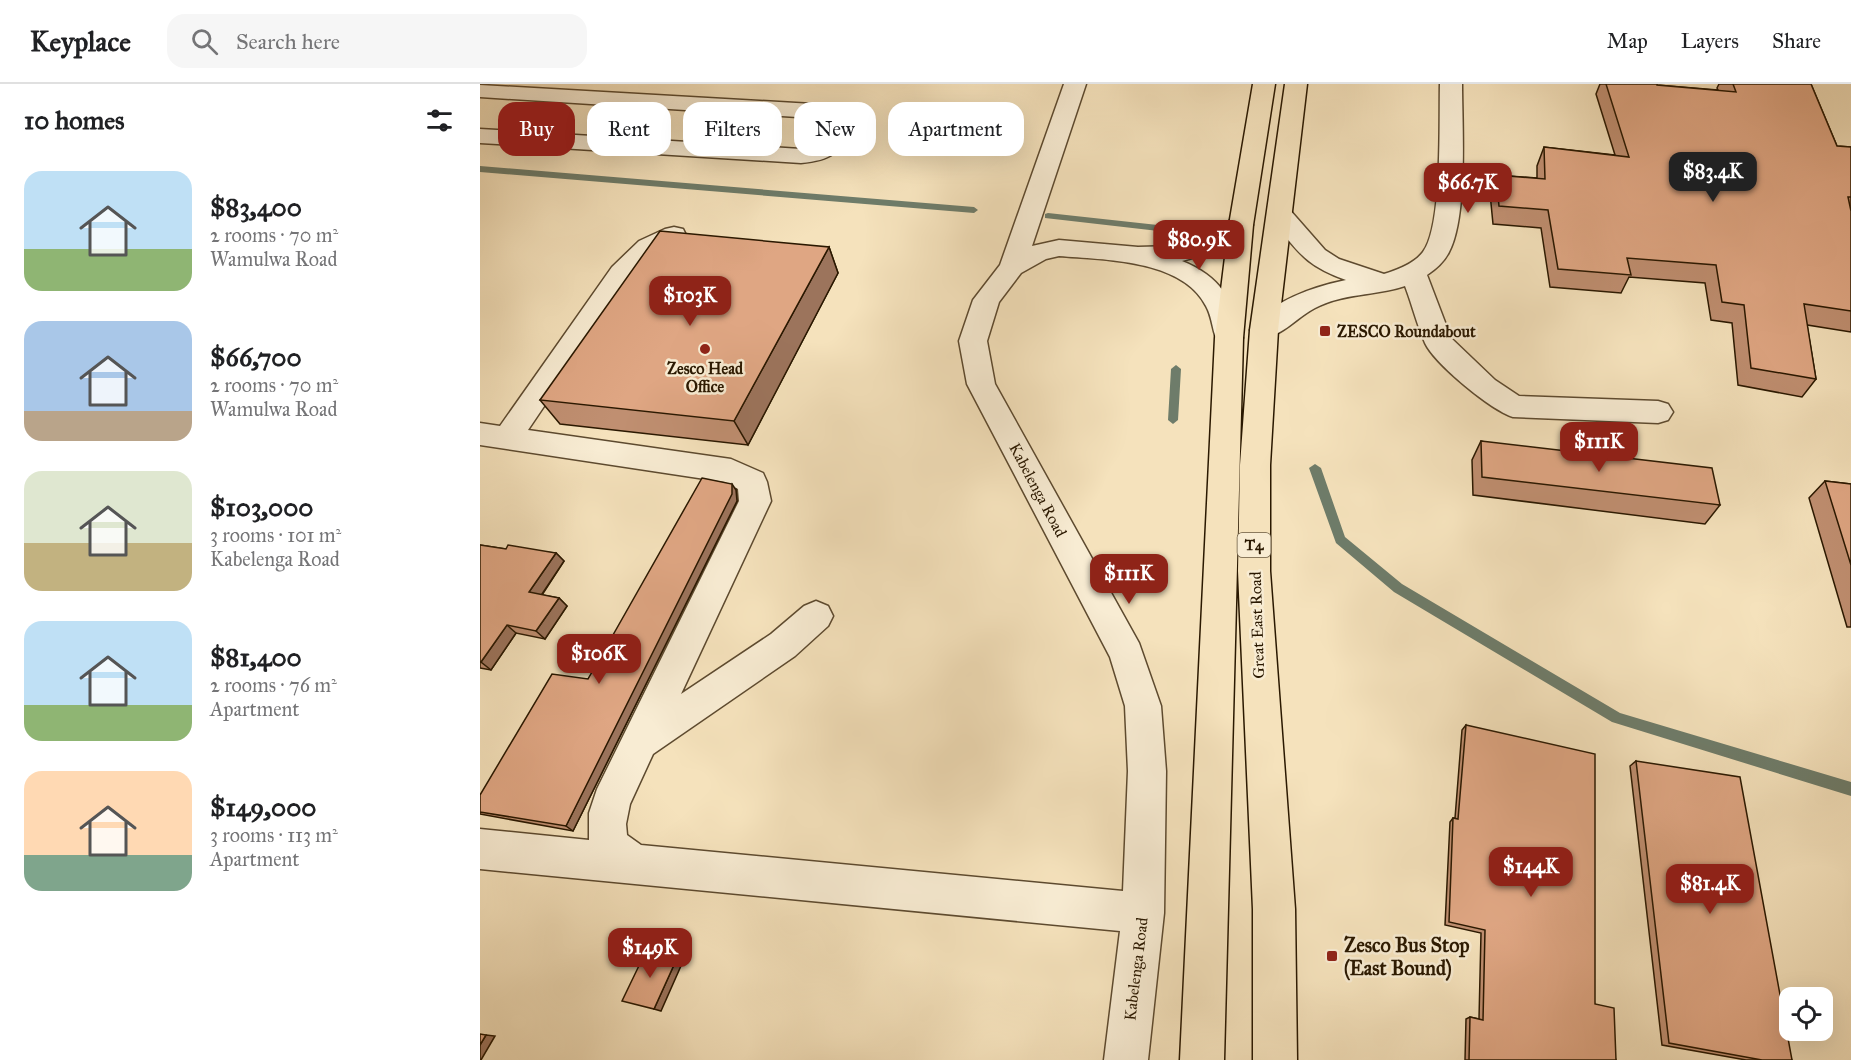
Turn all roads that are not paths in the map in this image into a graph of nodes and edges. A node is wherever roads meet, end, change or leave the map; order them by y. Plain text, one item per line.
1 (1075, 84) edge
2 (1264, 84) edge
3 (1296, 84) edge
4 (1451, 84) edge
5 (480, 91) edge
6 (480, 136) edge
7 (1280, 214) junction
8 (1241, 225) junction
9 (674, 235) edge
10 (1138, 255) junction
11 (1012, 267) junction
12 (1413, 272) junction
13 (1383, 283) junction
14 (1247, 334) junction
15 (1658, 412) dead end
16 (494, 436) edge
17 (816, 616) dead end
18 (639, 742) junction
19 (480, 849) edge
20 (640, 865) junction
21 (1143, 913) junction
22 (1126, 1060) edge
23 (1202, 1060) edge
24 (1275, 1060) edge

1 - 11 street
2 - 8 main road, Great East Road / T4
3 - 7 main road, Great East Road / T4
4 - 12 street
5 - 6 street
7 - 13 street
7 - 14 main road, Great East Road / T4
8 - 10 street, Kabelenga Road
8 - 14 main road, Great East Road / T4
9 - 16 street
10 - 11 street, Kabelenga Road
10 - 14 street, Kabelenga Road
11 - 21 street, Kabelenga Road
12 - 13 street
12 - 15 street
13 - 14 street
14 - 23 main road, Great East Road / T4
14 - 24 main road, Great East Road / T4
16 - 18 street
17 - 18 street
18 - 20 street
19 - 20 street
20 - 21 street
21 - 22 street, Kabelenga Road

